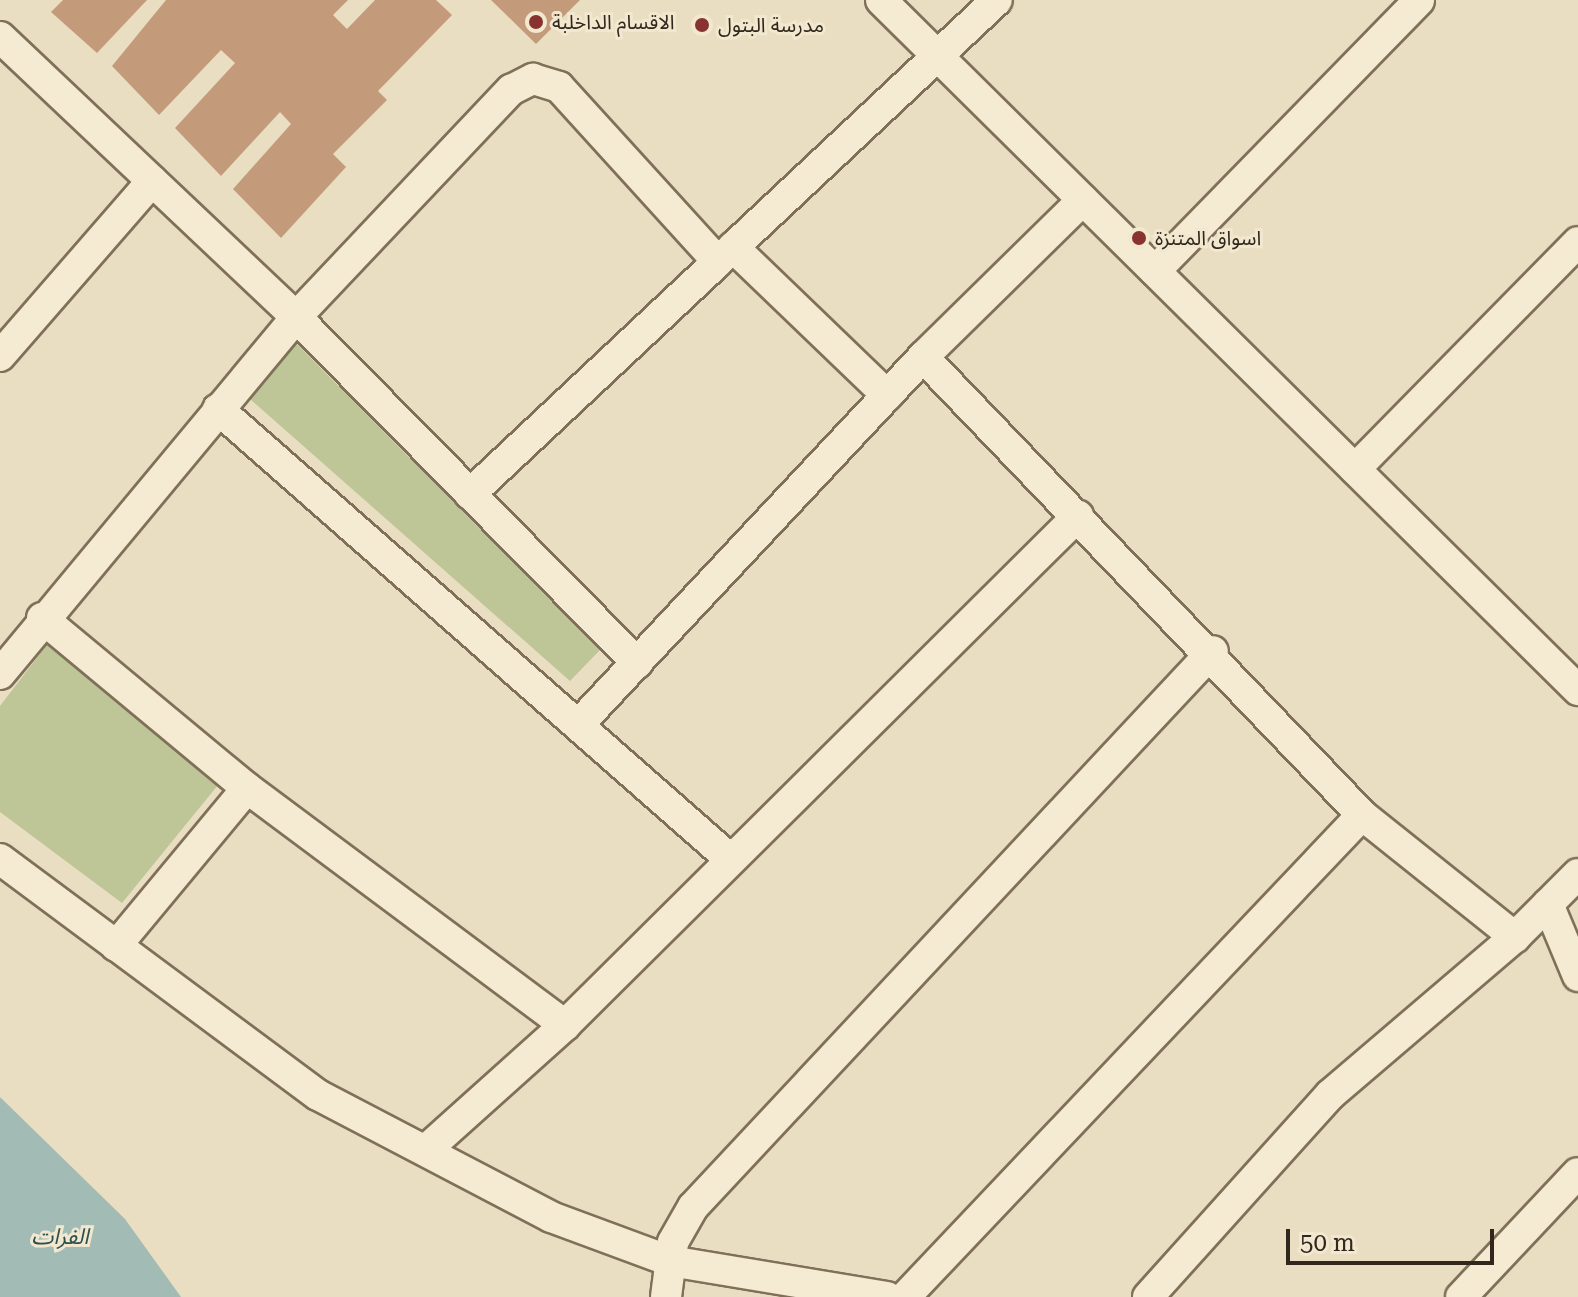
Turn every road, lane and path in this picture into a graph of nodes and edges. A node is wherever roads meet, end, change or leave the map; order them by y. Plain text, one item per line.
1 (881, 0) edge
2 (997, 0) edge
3 (1419, 0) edge
4 (0, 37) edge
5 (939, 58) junction
6 (152, 181) junction
7 (1083, 200) junction
8 (1578, 242) edge
9 (726, 255) junction
10 (1155, 271) junction
11 (296, 317) junction
12 (0, 356) edge
13 (923, 357) junction
14 (887, 395) junction
15 (218, 409) junction
16 (1355, 469) junction
17 (470, 494) junction
18 (1078, 516) junction
19 (42, 618) junction
20 (1213, 651) junction
21 (637, 663) junction
22 (0, 674) edge
23 (1578, 690) edge
24 (579, 724) junction
25 (247, 788) junction
26 (1362, 815) junction
27 (0, 859) edge
28 (730, 859) junction
29 (1578, 874) edge
30 (1548, 904) junction
31 (1515, 937) junction
32 (116, 946) junction
33 (1578, 976) edge
34 (565, 1025) junction
35 (427, 1149) junction
36 (1578, 1173) edge
37 (670, 1261) junction
38 (666, 1297) edge
39 (887, 1297) edge
40 (905, 1297) edge
41 (1148, 1297) edge
42 (1461, 1297) edge

1 - 5 street
2 - 5 street
3 - 10 street
4 - 6 street
5 - 7 street
5 - 9 street
6 - 11 street
6 - 12 street
7 - 10 street
7 - 13 street
8 - 16 street
9 - 11 street
9 - 14 street
9 - 17 street
10 - 16 street
11 - 15 street
11 - 17 street
13 - 14 street
13 - 18 street
14 - 21 street
15 - 19 street
15 - 24 street
16 - 23 street
17 - 21 street
18 - 20 street
18 - 28 street
19 - 22 street
19 - 25 street
20 - 26 street
20 - 37 street
21 - 24 street
24 - 28 street
25 - 32 street
25 - 34 street
26 - 31 street
26 - 40 street
27 - 32 street
28 - 34 street
29 - 30 street
30 - 31 street
30 - 33 street
31 - 41 street
32 - 35 street
34 - 35 street
35 - 37 street
36 - 42 street
37 - 38 street
37 - 39 street

